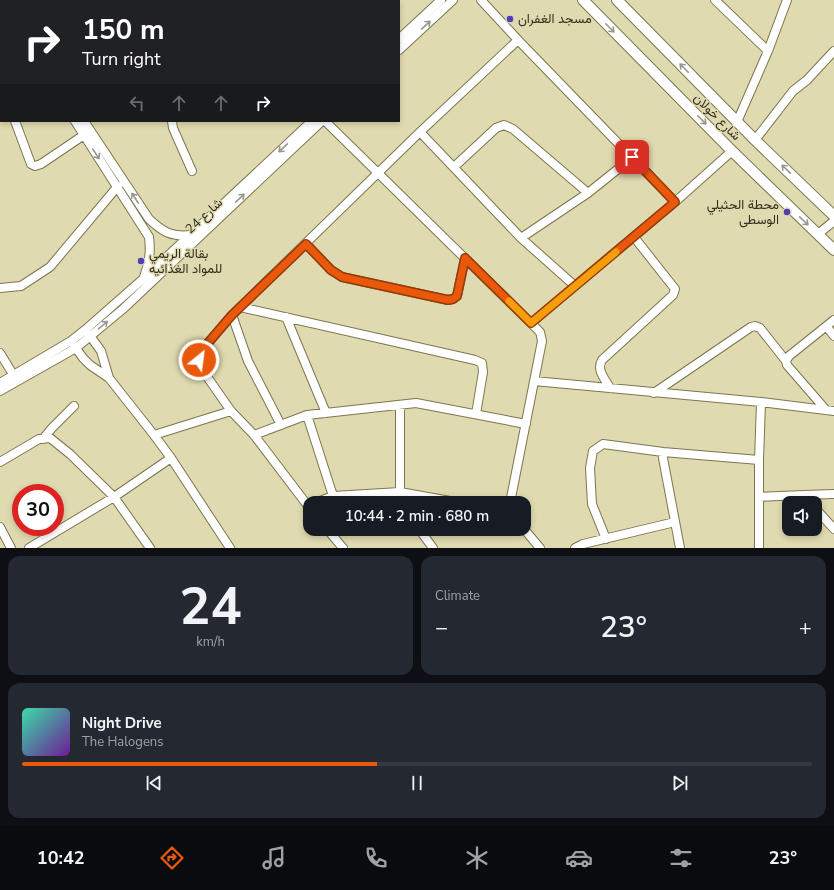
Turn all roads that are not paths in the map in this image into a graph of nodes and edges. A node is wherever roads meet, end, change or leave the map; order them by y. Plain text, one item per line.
1 (441, 0) edge
2 (453, 0) edge
3 (481, 0) edge
4 (583, 0) edge
5 (617, 0) edge
6 (715, 0) edge
7 (788, 0) edge
8 (400, 38) edge
9 (518, 40) junction
10 (400, 49) edge
11 (768, 51) junction
12 (834, 51) edge
13 (15, 122) edge
14 (76, 122) edge
15 (85, 122) edge
16 (172, 122) edge
17 (311, 122) edge
18 (322, 122) edge
19 (324, 122) edge
20 (737, 122) junction
21 (420, 132) junction
22 (84, 135) junction
23 (756, 140) junction
24 (732, 151) junction
25 (632, 157) junction
26 (454, 167) junction
27 (192, 171) dead end
28 (378, 173) junction
29 (118, 186) junction
30 (588, 193) junction
31 (675, 202) junction
32 (834, 216) edge
33 (834, 221) edge
34 (159, 228) junction
35 (818, 234) junction
36 (190, 235) junction
37 (149, 237) junction
38 (634, 237) junction
39 (521, 238) junction
40 (306, 244) junction
41 (834, 250) edge
42 (465, 258) junction
43 (143, 280) junction
44 (575, 286) junction
45 (0, 288) edge
46 (240, 307) junction
47 (232, 315) junction
48 (286, 317) junction
49 (834, 320) edge
50 (531, 323) junction
51 (827, 327) junction
52 (88, 333) junction
53 (834, 336) edge
54 (74, 345) junction
55 (0, 353) edge
56 (786, 361) junction
57 (14, 376) junction
58 (109, 378) junction
59 (534, 381) junction
60 (0, 383) edge
61 (610, 388) junction
62 (0, 391) edge
63 (654, 393) junction
64 (761, 402) junction
65 (400, 405) junction
66 (74, 406) dead end
67 (231, 411) junction
68 (830, 411) edge
69 (326, 413) junction
70 (476, 414) junction
71 (307, 415) junction
72 (526, 424) junction
73 (281, 425) junction
74 (154, 435) junction
75 (254, 435) junction
76 (43, 439) junction
77 (663, 452) junction
78 (171, 458) junction
79 (759, 460) junction
80 (0, 462) edge
81 (396, 493) junction
82 (834, 494) edge
83 (303, 496) edge
84 (333, 496) joint
85 (397, 496) edge
86 (416, 496) edge
87 (511, 496) edge
88 (782, 496) edge
89 (804, 496) edge
90 (114, 497) junction
91 (759, 497) junction
92 (822, 516) edge
93 (675, 522) junction
94 (64, 524) edge
95 (0, 526) edge
96 (834, 529) edge
97 (45, 536) edge
98 (333, 536) edge
99 (424, 536) edge
100 (530, 536) edge
101 (606, 539) junction
102 (584, 546) edge
103 (11, 548) edge
104 (29, 548) edge
105 (150, 548) edge
106 (230, 548) edge
107 (343, 548) edge
108 (433, 548) edge
109 (540, 548) edge
110 (575, 548) edge
111 (680, 548) edge
112 (759, 548) edge

1 - 8 street
10 -> 2 street
3 - 9 street
4 -> 24 main road, شارع خولان
20 -> 5 main road, شارع خولان
6 - 11 street
7 - 11 street
9 - 21 street
9 - 25 street
11 - 20 street
12 - 23 street
13 - 22 street
14 - 22 street
34 -> 15 street
16 - 27 street
17 -> 36 street, شارع 24
52 -> 18 street, شارع 24
19 - 28 street
20 - 23 main road, شارع خولان
21 - 26 street
21 - 28 street
22 -> 29 street
32 -> 23 main road, شارع خولان
24 - 31 street
24 -> 35 main road, شارع خولان
25 - 30 street
25 - 31 street
26 - 30 street
26 - 39 street
28 - 40 street
28 - 42 street
29 - 37 street
29 - 45 street
30 - 39 street
31 - 38 street
33 - 35 street
34 - 36 street
34 - 37 street
35 - 41 main road, شارع خولان
36 - 43 street, شارع 24
37 - 43 street
38 - 44 street
38 - 61 street
39 - 44 street
40 - 42 street
40 - 46 street
42 - 50 street
43 - 52 street, شارع 24
44 - 50 street
46 - 47 street
46 - 48 street
47 - 67 street
47 - 73 street
48 - 69 street
48 - 70 street
49 - 51 street
50 - 59 street
51 - 53 street
51 - 56 street
52 - 54 street, شارع 24
52 - 58 street
54 - 57 street, شارع 24
54 - 58 street
54 - 62 street, شارع 24
55 - 57 street
56 - 63 street
56 - 68 street
57 - 60 street, شارع 24
58 - 74 street
59 - 61 street
59 - 72 street
61 - 63 street
63 - 64 street
64 - 68 street
64 - 79 street
65 - 69 street
65 - 70 street
65 - 81 street
66 - 76 street
67 - 74 street
67 - 75 street
69 - 71 street
70 - 72 street
71 - 73 street
71 - 84 street
72 - 87 street
73 - 75 street
74 - 78 street
75 - 83 street
76 - 80 street
76 - 90 street
77 - 79 street
77 - 93 street
77 - 101 street
78 - 90 street
78 - 106 street
79 - 91 street
81 - 84 street
81 - 85 street
81 - 86 street
82 - 89 street
88 - 91 street
90 - 94 street
90 - 105 street
91 - 112 street
92 - 96 street
93 - 101 street
93 - 111 street
95 - 103 street
97 - 104 street
98 - 107 street
99 - 108 street
100 - 109 street
101 - 102 street
102 - 110 street

